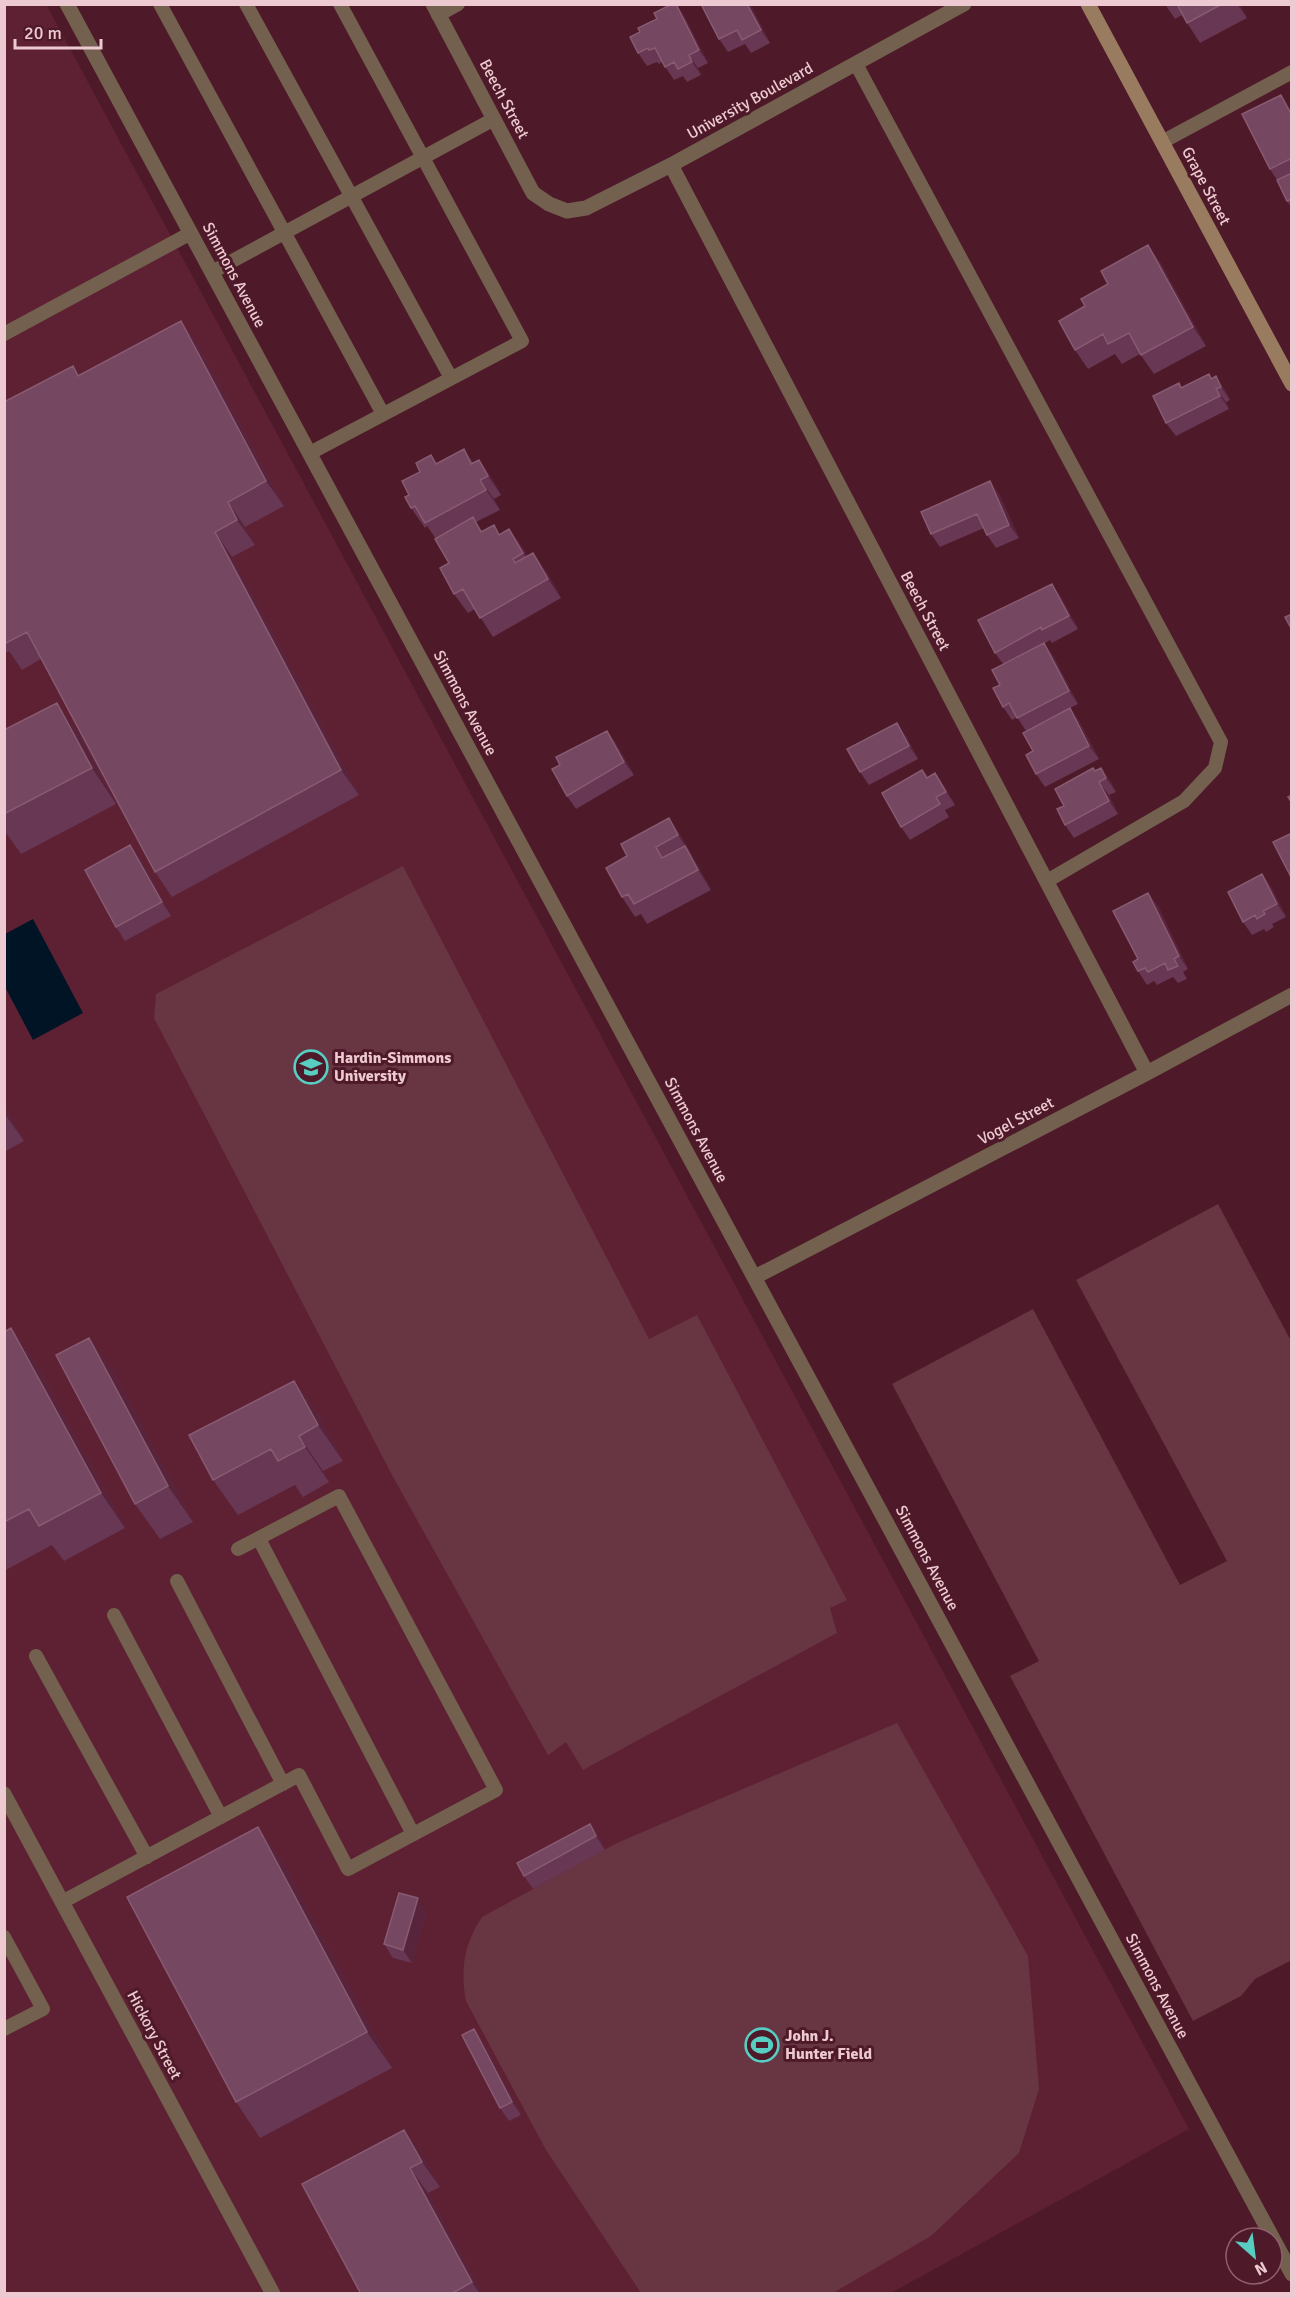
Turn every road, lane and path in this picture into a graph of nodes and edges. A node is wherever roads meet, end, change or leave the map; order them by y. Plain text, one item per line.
1 (67, 4) edge
2 (160, 4) edge
3 (246, 4) edge
4 (340, 4) edge
5 (458, 4) edge
6 (964, 4) edge
7 (1088, 4) edge
8 (436, 10) edge
9 (856, 64) junction
10 (1292, 72) edge
11 (494, 118) junction
12 (1162, 142) junction
13 (423, 157) junction
14 (671, 165) junction
15 (351, 196) junction
16 (549, 204) joint
17 (191, 233) junction
18 (284, 233) junction
19 (212, 272) junction
20 (4, 334) edge
21 (452, 378) junction
22 (1292, 384) edge
23 (383, 414) junction
24 (310, 453) junction
25 (1047, 882) junction
26 (1292, 995) edge
27 (1147, 1073) junction
28 (755, 1277) junction
29 (259, 1539) junction
30 (238, 1549) dead end
31 (177, 1581) dead end
32 (114, 1615) dead end
33 (36, 1656) dead end
34 (283, 1784) junction
35 (4, 1794) edge
36 (221, 1817) junction
37 (413, 1834) junction
38 (147, 1857) junction
39 (62, 1902) junction
40 (6, 1944) edge
41 (4, 2030) edge
42 (1292, 2274) edge
43 (273, 2294) edge

1 - 17 street, Simmons Avenue
2 - 18 lane
3 - 15 lane
4 - 13 lane
5 - 8 lane
6 - 9 street, University Boulevard
7 - 12 street, Grape Street
8 - 11 street, Beech Street
9 - 14 street, University Boulevard
9 - 25 lane
10 - 12 lane
11 - 13 lane
11 - 16 street, Beech Street
12 - 22 street, Grape Street
13 - 15 lane
13 - 21 lane
14 - 16 street, University Boulevard
14 - 25 street, Beech Street
15 - 18 lane
15 - 21 lane
17 - 19 street, Simmons Avenue
17 - 20 lane
18 - 19 lane
18 - 23 lane
19 - 24 street, Simmons Avenue
21 - 23 lane
23 - 24 lane
24 - 28 street, Simmons Avenue
25 - 27 street, Beech Street
26 - 27 street, Vogel Street
27 - 28 street, Vogel Street
28 - 42 street, Simmons Avenue
29 - 30 lane
29 - 37 lane
29 - 37 lane
31 - 34 lane
32 - 36 lane
33 - 38 lane
34 - 36 lane
34 - 37 lane
35 - 39 street, Hickory Street
36 - 38 lane
38 - 39 lane
39 - 43 street, Hickory Street
40 - 41 lane

